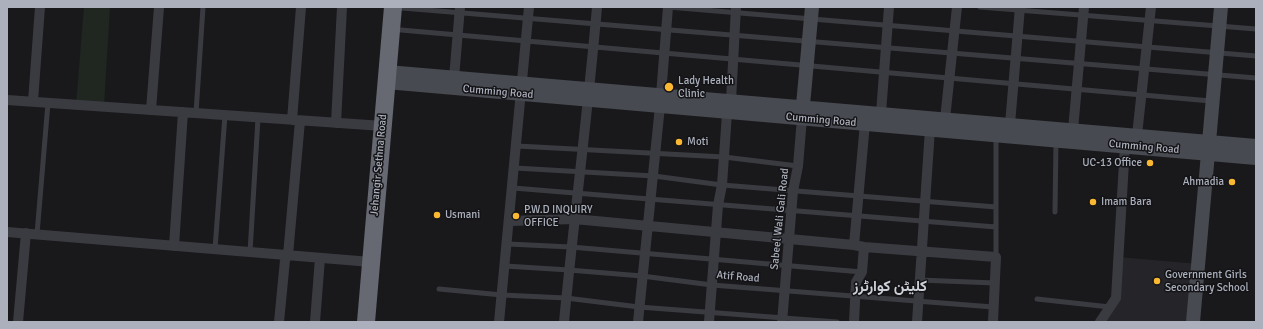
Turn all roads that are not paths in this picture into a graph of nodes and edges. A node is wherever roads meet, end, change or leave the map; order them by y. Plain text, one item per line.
1 (40, 7) edge
2 (159, 7) edge
3 (203, 7) edge
4 (301, 7) edge
5 (342, 7) edge
6 (399, 7) edge
7 (529, 7) edge
8 (597, 7) edge
9 (667, 7) edge
10 (889, 7) edge
11 (957, 7) edge
12 (980, 7) edge
13 (1151, 7) edge
14 (1221, 7) edge
15 (1019, 9) edge
16 (460, 10) edge
17 (736, 10) edge
18 (1083, 11) edge
19 (812, 13) edge
20 (528, 19) junction
21 (1150, 20) junction
22 (596, 24) junction
23 (888, 26) junction
24 (1220, 26) junction
25 (1256, 29) edge
26 (401, 30) junction
27 (666, 30) junction
28 (955, 31) junction
29 (458, 35) junction
30 (735, 35) junction
31 (1017, 36) junction
32 (527, 41) junction
33 (809, 41) junction
34 (1081, 42) junction
35 (594, 47) junction
36 (886, 47) junction
37 (1148, 47) junction
38 (664, 53) junction
39 (952, 53) junction
40 (1217, 53) junction
41 (1256, 56) edge
42 (1015, 58) junction
43 (733, 59) junction
44 (1079, 63) junction
45 (807, 66) junction
46 (1145, 68) junction
47 (884, 72) junction
48 (1216, 74) junction
49 (391, 78) junction
50 (454, 78) junction
51 (950, 78) junction
52 (1256, 78) edge
53 (1013, 84) junction
54 (523, 89) junction
55 (1077, 89) junction
56 (589, 94) junction
57 (1142, 95) junction
58 (7, 100) edge
59 (33, 101) junction
60 (660, 101) junction
61 (1214, 101) junction
62 (48, 103) junction
63 (729, 107) junction
64 (151, 110) junction
65 (182, 112) junction
66 (803, 112) junction
67 (196, 113) junction
68 (881, 113) junction
69 (225, 115) junction
70 (258, 118) junction
71 (945, 119) junction
72 (296, 120) junction
73 (336, 123) junction
74 (865, 124) junction
75 (1010, 124) junction
76 (383, 126) junction
77 (930, 129) junction
78 (1073, 130) junction
79 (996, 135) junction
80 (1137, 135) junction
81 (1056, 140) junction
82 (1124, 145) junction
83 (517, 146) junction
84 (1256, 146) edge
85 (1210, 148) junction
86 (582, 149) junction
87 (655, 154) junction
88 (724, 157) junction
89 (1256, 158) edge
90 (798, 166) junction
91 (515, 168) junction
92 (580, 172) junction
93 (654, 176) junction
94 (722, 185) junction
95 (513, 188) junction
96 (793, 190) junction
97 (577, 192) junction
98 (859, 195) junction
99 (651, 198) junction
100 (925, 201) junction
101 (718, 205) junction
102 (996, 207) junction
103 (791, 211) junction
104 (1054, 212) dead end
105 (857, 217) junction
106 (574, 219) junction
107 (510, 221) junction
108 (923, 222) junction
109 (648, 227) junction
110 (996, 227) junction
111 (7, 232) edge
112 (26, 233) junction
113 (716, 233) junction
114 (37, 234) junction
115 (790, 239) junction
116 (508, 244) junction
117 (174, 246) junction
118 (859, 246) junction
119 (572, 247) junction
120 (215, 249) junction
121 (921, 251) junction
122 (250, 252) junction
123 (645, 254) junction
124 (288, 255) junction
125 (996, 257) junction
126 (320, 258) junction
127 (714, 260) junction
128 (371, 262) junction
129 (505, 266) junction
130 (788, 266) junction
131 (569, 270) junction
132 (862, 272) junction
133 (642, 276) junction
134 (919, 280) junction
135 (995, 283) junction
136 (712, 285) junction
137 (439, 289) dead end
138 (785, 291) junction
139 (502, 295) junction
140 (855, 297) junction
141 (566, 298) junction
142 (1037, 299) dead end
143 (918, 302) junction
144 (993, 307) junction
145 (1110, 307) junction
146 (639, 308) junction
147 (710, 317) edge
148 (782, 320) edge
149 (18, 322) edge
150 (279, 322) edge
151 (315, 322) edge
152 (366, 322) edge
153 (376, 322) edge
154 (500, 322) edge
155 (564, 322) edge
156 (638, 322) edge
157 (837, 322) edge
158 (854, 322) edge
159 (916, 322) edge
160 (992, 322) edge
161 (1100, 322) edge
162 (1194, 322) edge

1 - 59 street
2 - 64 street
3 - 67 lane
4 - 72 street
5 - 73 street
6 - 16 lane
6 - 26 highway, Jehangir Sethna Road
6 - 49 highway, Jehangir Sethna Road
7 - 20 street
8 - 22 street
9 - 17 lane
9 - 27 street
10 - 23 street
11 - 28 street
12 - 15 lane
13 - 21 street
14 - 24 street
15 - 18 lane
15 - 31 street
16 - 20 lane
16 - 29 street
17 - 19 lane
17 - 30 street
18 - 21 lane
18 - 34 street
19 - 23 lane
19 - 33 street
20 - 22 lane
20 - 32 street
21 - 24 lane
21 - 37 street
22 - 27 lane
22 - 35 street
23 - 28 lane
23 - 36 street
24 - 25 lane
24 - 40 street
26 - 29 lane
26 - 49 highway, Jehangir Sethna Road
27 - 30 lane
27 - 38 street
28 - 31 lane
28 - 39 street
29 - 32 lane
29 - 50 street
30 - 33 lane
30 - 43 street
31 - 34 lane
31 - 42 street
32 - 35 lane
32 - 54 street
33 - 36 lane
33 - 45 street
34 - 37 lane
34 - 44 street
35 - 38 lane
35 - 56 street
36 - 39 lane
36 - 47 street
37 - 40 lane
37 - 46 street
38 - 43 lane
38 - 60 street
39 - 42 lane
39 - 51 street
40 - 41 lane
40 - 48 street
42 - 44 lane
42 - 53 street
43 - 45 lane
43 - 63 street
44 - 46 lane
44 - 55 street
45 - 47 lane
45 - 66 street
46 - 48 lane
46 - 57 street
47 - 51 lane
47 - 68 street
48 - 52 lane
48 - 61 street
49 - 50 street, Cumming Road
49 - 54 street, Cumming Road
49 - 76 highway, Jehangir Sethna Road
49 - 153 highway, Jehangir Sethna Road
50 - 54 street, Cumming Road
51 - 53 lane
51 - 71 street
53 - 55 lane
53 - 75 street
54 - 56 street, Cumming Road
54 - 83 street
55 - 57 lane
55 - 78 street
56 - 60 street, Cumming Road
56 - 86 street
57 - 61 lane
57 - 80 street
58 - 59 street
59 - 62 street
60 - 63 street, Cumming Road
60 - 87 street
61 - 85 street
62 - 64 street
62 - 114 lane
63 - 66 street, Cumming Road
63 - 88 street
64 - 65 street
65 - 67 street
65 - 117 street
66 - 68 street, Cumming Road
66 - 74 street, Cumming Road
66 - 90 street, Sabeel Wali Gali Road
67 - 69 street
68 - 71 street, Cumming Road
69 - 70 street
69 - 120 lane
70 - 72 street
70 - 122 lane
71 - 75 street, Cumming Road
72 - 73 street
72 - 124 street
73 - 76 street
74 - 77 street, Cumming Road
74 - 98 street
75 - 78 street, Cumming Road
76 - 128 highway, Jehangir Sethna Road
77 - 79 street, Cumming Road
77 - 100 street
78 - 80 street, Cumming Road
79 - 81 street, Cumming Road
79 - 102 lane
80 - 85 street, Cumming Road
81 - 82 street, Cumming Road
81 - 104 lane
82 - 85 street, Cumming Road
82 - 145 street
83 - 86 lane
83 - 91 street
84 - 85 street, Cumming Road
85 - 89 street, Cumming Road
85 - 162 street
86 - 87 lane
86 - 92 street
87 - 88 lane
87 - 93 street
88 - 90 lane
88 - 94 street
90 - 96 street, Sabeel Wali Gali Road
91 - 92 lane
91 - 95 street
92 - 93 lane
92 - 97 street
93 - 94 lane
93 - 99 street
94 - 96 lane
94 - 101 street
95 - 97 lane
95 - 107 street
96 - 98 lane
96 - 103 street, Sabeel Wali Gali Road
97 - 99 lane
97 - 106 street
98 - 100 lane
98 - 105 street
99 - 101 lane
99 - 109 street
100 - 102 lane
100 - 108 street
101 - 103 lane
101 - 113 street
102 - 110 lane
103 - 105 lane
103 - 115 street, Sabeel Wali Gali Road
105 - 108 lane
105 - 118 street
106 - 107 street
106 - 109 street
106 - 119 street
107 - 116 street
108 - 110 lane
108 - 121 street
109 - 113 street
109 - 123 street
110 - 125 lane
111 - 112 street
112 - 114 street
112 - 149 street
113 - 115 street
113 - 127 street
114 - 117 street
115 - 118 street
115 - 130 street, Sabeel Wali Gali Road
116 - 119 lane
116 - 129 street
117 - 120 street
118 - 121 street
118 - 132 street
119 - 123 lane
119 - 131 street
120 - 122 street
121 - 125 street
121 - 134 street
122 - 124 street
123 - 127 lane
123 - 133 street
124 - 126 street
124 - 150 street
125 - 135 street
126 - 128 street
126 - 151 street
127 - 130 lane
127 - 136 street
128 - 152 highway, Jehangir Sethna Road
129 - 131 lane, Atif Road
129 - 139 street
130 - 132 lane
130 - 138 street, Sabeel Wali Gali Road
131 - 133 lane, Atif Road
131 - 141 street
132 - 140 street
133 - 136 lane, Atif Road
133 - 146 street
134 - 135 lane
134 - 143 street
135 - 144 street
136 - 138 lane, Atif Road
136 - 147 street
137 - 139 lane
138 - 140 lane, Atif Road
138 - 148 street, Sabeel Wali Gali Road
139 - 141 lane
139 - 154 street
140 - 143 lane, Atif Road
140 - 158 street
141 - 146 lane
141 - 155 street
142 - 145 lane
143 - 144 lane, Atif Road
143 - 159 street
144 - 160 street
145 - 161 street
146 - 147 lane
146 - 156 street
147 - 148 lane
148 - 157 lane

